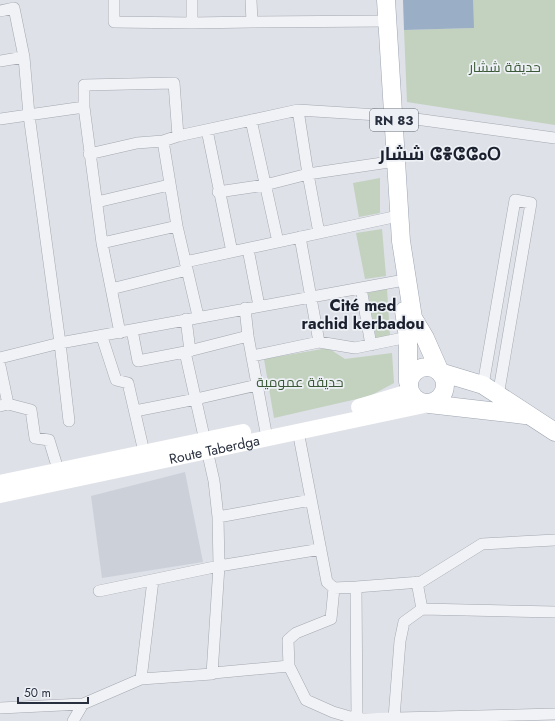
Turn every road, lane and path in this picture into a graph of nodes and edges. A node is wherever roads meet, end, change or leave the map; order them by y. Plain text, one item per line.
1 (114, 0) edge
2 (192, 0) edge
3 (250, 0) edge
4 (386, 0) edge
5 (0, 11) edge
6 (388, 21) junction
7 (252, 22) junction
8 (192, 24) junction
9 (24, 57) junction
10 (0, 61) edge
11 (84, 107) junction
12 (298, 110) junction
13 (29, 115) junction
14 (394, 116) junction
15 (0, 119) edge
16 (251, 120) junction
17 (207, 130) junction
18 (178, 136) junction
19 (555, 138) edge
20 (163, 140) junction
21 (89, 154) junction
22 (396, 161) junction
23 (308, 174) junction
24 (169, 185) junction
25 (265, 185) junction
26 (218, 192) junction
27 (97, 202) junction
28 (398, 216) junction
29 (177, 226) junction
30 (319, 233) junction
31 (300, 237) junction
32 (401, 241) junction
33 (278, 242) junction
34 (102, 243) junction
35 (248, 249) junction
36 (232, 252) junction
37 (186, 266) junction
38 (399, 281) junction
39 (361, 288) junction
40 (111, 289) junction
41 (310, 297) junction
42 (258, 306) junction
43 (245, 308) junction
44 (198, 316) junction
45 (186, 319) junction
46 (132, 330) junction
47 (120, 333) junction
48 (248, 336) junction
49 (102, 337) junction
50 (408, 337) junction
51 (319, 342) junction
52 (60, 343) junction
53 (372, 345) junction
54 (188, 351) junction
55 (252, 356) junction
56 (0, 358) edge
57 (0, 366) edge
58 (440, 372) junction
59 (257, 385) junction
60 (483, 386) junction
61 (409, 387) junction
62 (498, 396) junction
63 (196, 399) junction
64 (429, 404) junction
65 (4, 405) edge
66 (135, 411) junction
67 (527, 415) junction
68 (69, 421) dead end
69 (298, 431) junction
70 (555, 432) edge
71 (265, 433) junction
72 (206, 444) junction
73 (144, 452) junction
74 (123, 464) junction
75 (60, 477) junction
76 (0, 483) edge
77 (0, 495) edge
78 (311, 500) junction
79 (218, 517) junction
80 (555, 540) edge
81 (320, 549) junction
82 (219, 566) junction
83 (153, 580) junction
84 (417, 582) junction
85 (356, 587) junction
86 (334, 588) junction
87 (99, 591) dead end
88 (422, 609) junction
89 (555, 612) edge
90 (289, 666) junction
91 (212, 673) junction
92 (141, 679) junction
93 (83, 704) junction
94 (0, 708) edge
95 (555, 714) edge
96 (332, 716) edge
97 (394, 718) junction
98 (357, 719) junction
99 (410, 720) edge
100 (73, 721) edge

1 - 8 street
2 - 8 street
3 - 7 street
4 - 6 main road, RN 83
5 - 9 street
6 - 7 street
6 - 14 main road, RN 83
7 - 8 street
9 - 10 street
9 - 13 street
11 - 13 street
11 - 18 street
11 - 21 street
12 - 14 street
12 - 16 street
12 - 23 street
13 - 15 street
13 - 52 street
14 - 19 street
14 - 22 main road, RN 83
16 - 17 street
16 - 25 street
17 - 18 street
17 - 26 street
18 - 20 street
20 - 21 street
20 - 24 street
21 - 27 street
22 - 23 street
22 - 28 main road, RN 83
23 - 25 street
23 - 30 street
24 - 27 street
24 - 29 street
25 - 26 street
25 - 33 street
26 - 36 street
27 - 34 street
28 - 30 street
28 - 32 main road, RN 83
29 - 34 street
29 - 37 street
30 - 31 street
31 - 33 street
31 - 41 street
32 - 38 main road, RN 83
32 - 58 main road, RN 83
33 - 35 street
34 - 40 street
35 - 36 street
35 - 42 street
36 - 37 street
37 - 40 street
37 - 44 street
38 - 39 street
38 - 50 main road, RN 83
39 - 41 street
39 - 53 street
40 - 47 street
41 - 42 street
41 - 51 street
42 - 43 street
43 - 44 street
43 - 48 street
44 - 45 street
45 - 46 street
45 - 54 street
46 - 47 street
46 - 54 street
47 - 49 street
48 - 54 street
48 - 55 street
49 - 52 street
49 - 66 street
50 - 53 street
50 - 61 main road, RN 83
51 - 53 street
51 - 55 street
52 - 56 street
52 - 68 street
54 - 63 street
55 - 59 street
57 - 65 street
58 - 60 main road
58 - 61 main road
58 - 64 main road
59 - 63 street
59 - 71 street
60 - 62 main road
60 - 62 street
61 - 64 main road
61 - 71 main road, Route Taberdga
62 - 67 main road
63 - 66 street
63 - 72 street
64 - 67 main road
64 - 69 main road, Route Taberdga
65 - 75 street
66 - 73 street
67 - 70 main road
69 - 71 main road, Route Taberdga
69 - 78 street
71 - 72 main road, Route Taberdga
72 - 73 main road, Route Taberdga
72 - 74 main road, Route Taberdga
72 - 79 street
73 - 74 main road, Route Taberdga
74 - 75 main road, Route Taberdga
75 - 76 main road, Route Taberdga
75 - 77 main road, Route Taberdga
78 - 79 street
78 - 81 street
79 - 82 street
80 - 84 street
81 - 82 street
81 - 86 street
82 - 83 street
82 - 91 street
83 - 87 street
83 - 92 street
84 - 85 street
84 - 88 street
85 - 86 street
85 - 98 street
86 - 90 street
88 - 89 street
88 - 97 street
90 - 91 street
90 - 96 street
91 - 92 street
92 - 93 street
93 - 94 street
93 - 100 street
95 - 99 street
96 - 98 street
97 - 98 street
97 - 99 street

